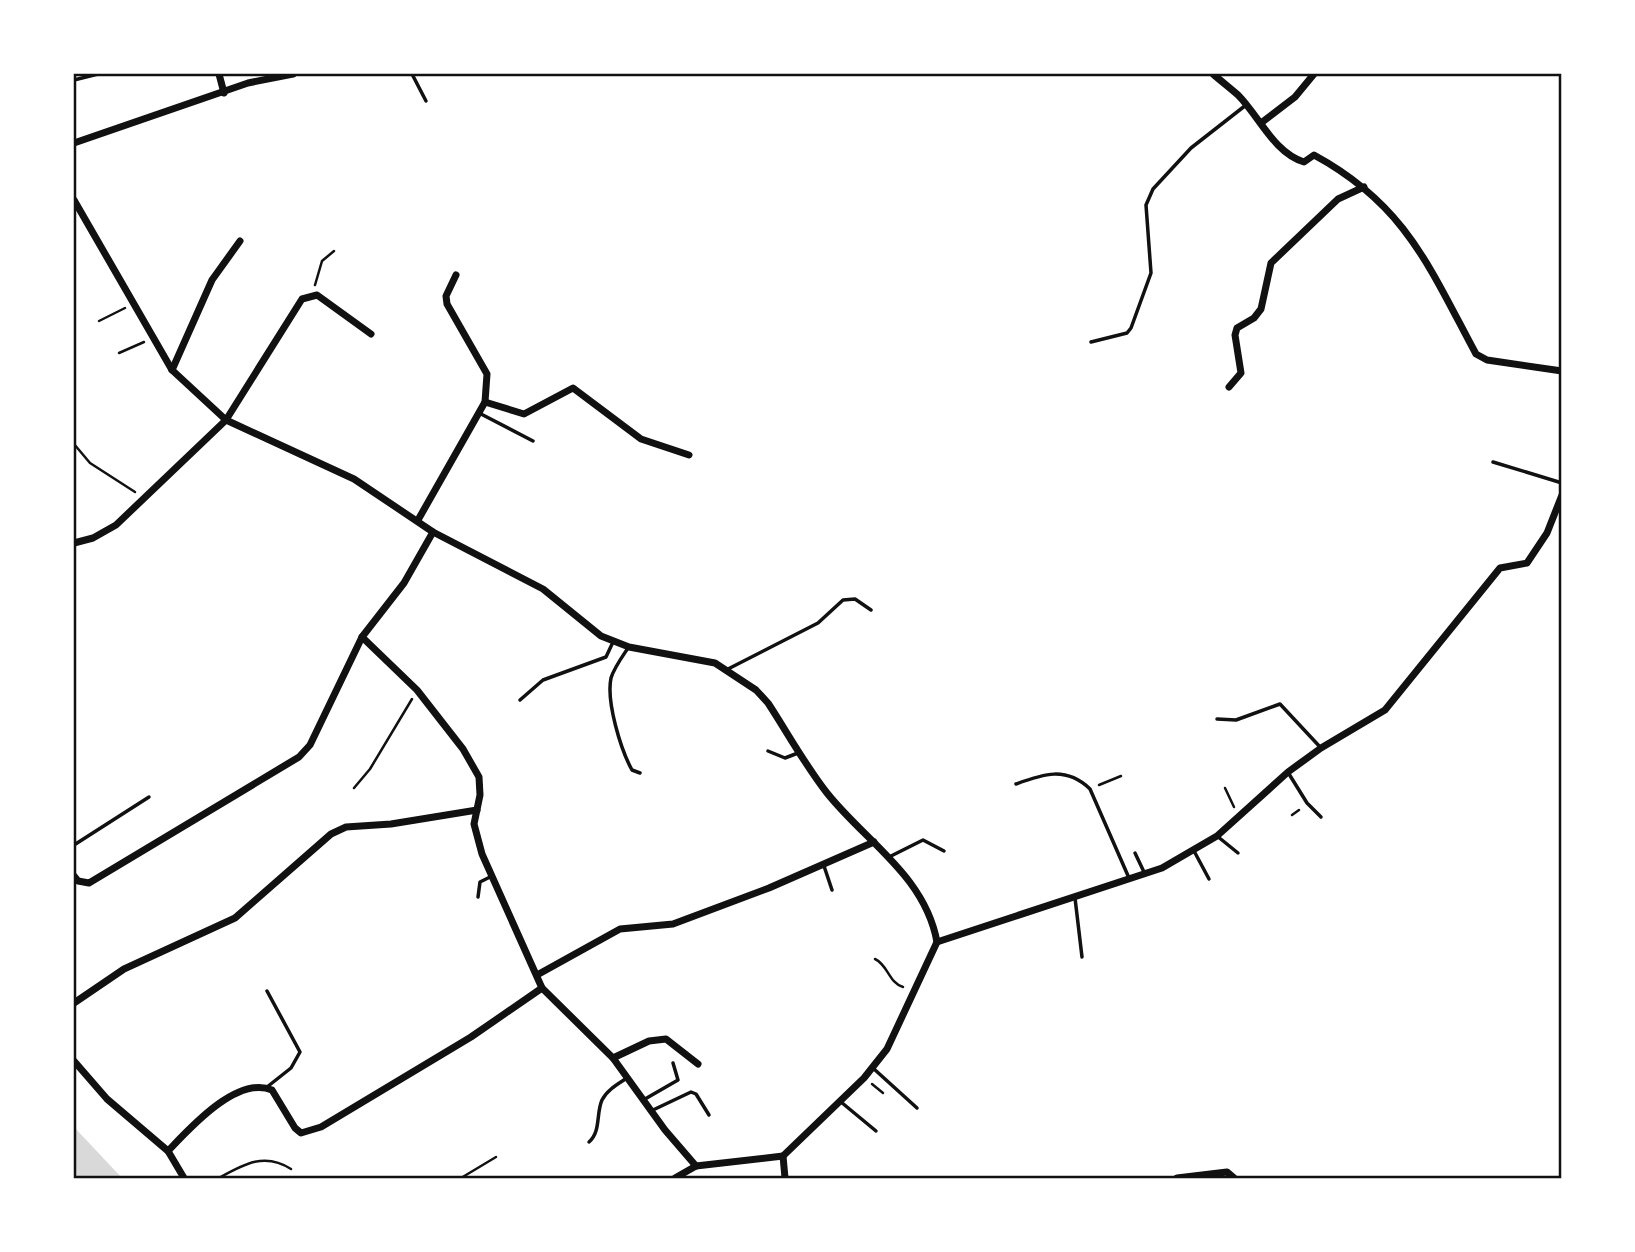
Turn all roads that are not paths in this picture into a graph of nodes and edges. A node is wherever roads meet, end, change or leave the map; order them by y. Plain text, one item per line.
1 (98, 74) edge
2 (219, 74) edge
3 (293, 74) edge
4 (412, 74) edge
5 (1213, 74) edge
6 (1314, 74) edge
7 (74, 80) edge
8 (224, 93) junction
9 (426, 101) dead end
10 (1246, 104) junction
11 (1261, 123) junction
12 (74, 143) edge
13 (1364, 187) junction
14 (74, 200) edge
15 (240, 241) dead end
16 (456, 275) dead end
17 (371, 334) dead end
18 (1091, 342) dead end
19 (172, 370) junction
20 (1562, 371) edge
21 (1229, 387) dead end
22 (485, 402) junction
23 (481, 414) junction
24 (226, 421) junction
25 (533, 441) dead end
26 (689, 455) dead end
27 (1493, 462) dead end
28 (1562, 483) edge
29 (1562, 495) edge
30 (418, 520) junction
31 (433, 532) junction
32 (74, 543) edge
33 (871, 610) dead end
34 (362, 637) junction
35 (613, 642) junction
36 (629, 647) junction
37 (726, 670) junction
38 (520, 700) dead end
39 (1216, 719) dead end
40 (1321, 748) junction
41 (768, 751) dead end
42 (800, 752) junction
43 (1288, 772) junction
44 (640, 773) dead end
45 (1016, 784) dead end
46 (149, 797) dead end
47 (477, 810) junction
48 (1321, 817) dead end
49 (1217, 836) junction
50 (874, 842) junction
51 (74, 845) edge
52 (944, 851) dead end
53 (1194, 851) junction
54 (1135, 853) dead end
55 (1238, 853) dead end
56 (888, 857) junction
57 (823, 864) junction
58 (1145, 874) junction
59 (74, 876) edge
60 (492, 877) junction
61 (1209, 879) dead end
62 (1130, 880) junction
63 (832, 890) dead end
64 (478, 897) dead end
65 (1075, 898) junction
66 (937, 942) junction
67 (1082, 957) dead end
68 (537, 975) junction
69 (542, 988) junction
70 (267, 991) dead end
71 (74, 1003) edge
72 (613, 1058) junction
73 (74, 1061) edge
74 (673, 1063) dead end
75 (698, 1064) dead end
76 (872, 1068) junction
77 (627, 1078) junction
78 (267, 1087) junction
79 (643, 1100) junction
80 (840, 1101) junction
81 (917, 1108) dead end
82 (651, 1111) junction
83 (709, 1115) dead end
84 (876, 1131) dead end
85 (589, 1142) dead end
86 (168, 1151) junction
87 (783, 1156) junction
88 (696, 1166) junction
89 (184, 1178) edge
90 (675, 1178) edge
91 (785, 1178) edge
92 (1177, 1178) edge
93 (1234, 1178) edge

1 - 7 lane
2 - 8 street
3 - 8 street
4 - 9 lane
5 - 10 street
6 - 11 street
8 - 12 street
10 - 11 street
10 - 18 lane
11 - 13 street
13 - 20 street
13 - 21 street
14 - 19 street
15 - 19 street
16 - 22 street
17 - 24 street
19 - 24 street
22 - 23 street
22 - 26 street
23 - 25 lane
23 - 30 street
24 - 30 street
24 - 32 street
27 - 28 lane
29 - 40 street
30 - 31 street
31 - 34 street
31 - 35 street
33 - 37 lane
34 - 47 street
34 - 59 street
35 - 36 street
35 - 38 lane
36 - 37 street
36 - 44 lane
37 - 42 street
39 - 40 lane
40 - 43 street
41 - 42 lane
42 - 50 street
43 - 48 lane
43 - 49 street
45 - 62 lane
46 - 51 lane
47 - 60 street
47 - 71 street
49 - 53 street
49 - 55 lane
50 - 56 street
50 - 57 street
52 - 56 lane
53 - 58 street
53 - 61 lane
54 - 58 lane
56 - 66 street
57 - 63 lane
57 - 68 street
58 - 62 street
60 - 64 lane
60 - 68 street
62 - 65 street
65 - 66 street
65 - 67 lane
66 - 76 street
68 - 69 street
69 - 72 street
69 - 78 street
70 - 78 lane
72 - 75 street
72 - 77 street
73 - 86 street
74 - 79 lane
76 - 80 street
76 - 81 lane
77 - 79 street
77 - 85 lane
78 - 86 street
79 - 82 street
80 - 84 lane
80 - 87 street
82 - 83 lane
82 - 88 street
86 - 89 street
87 - 88 street
87 - 91 street
88 - 90 street
92 - 93 street

